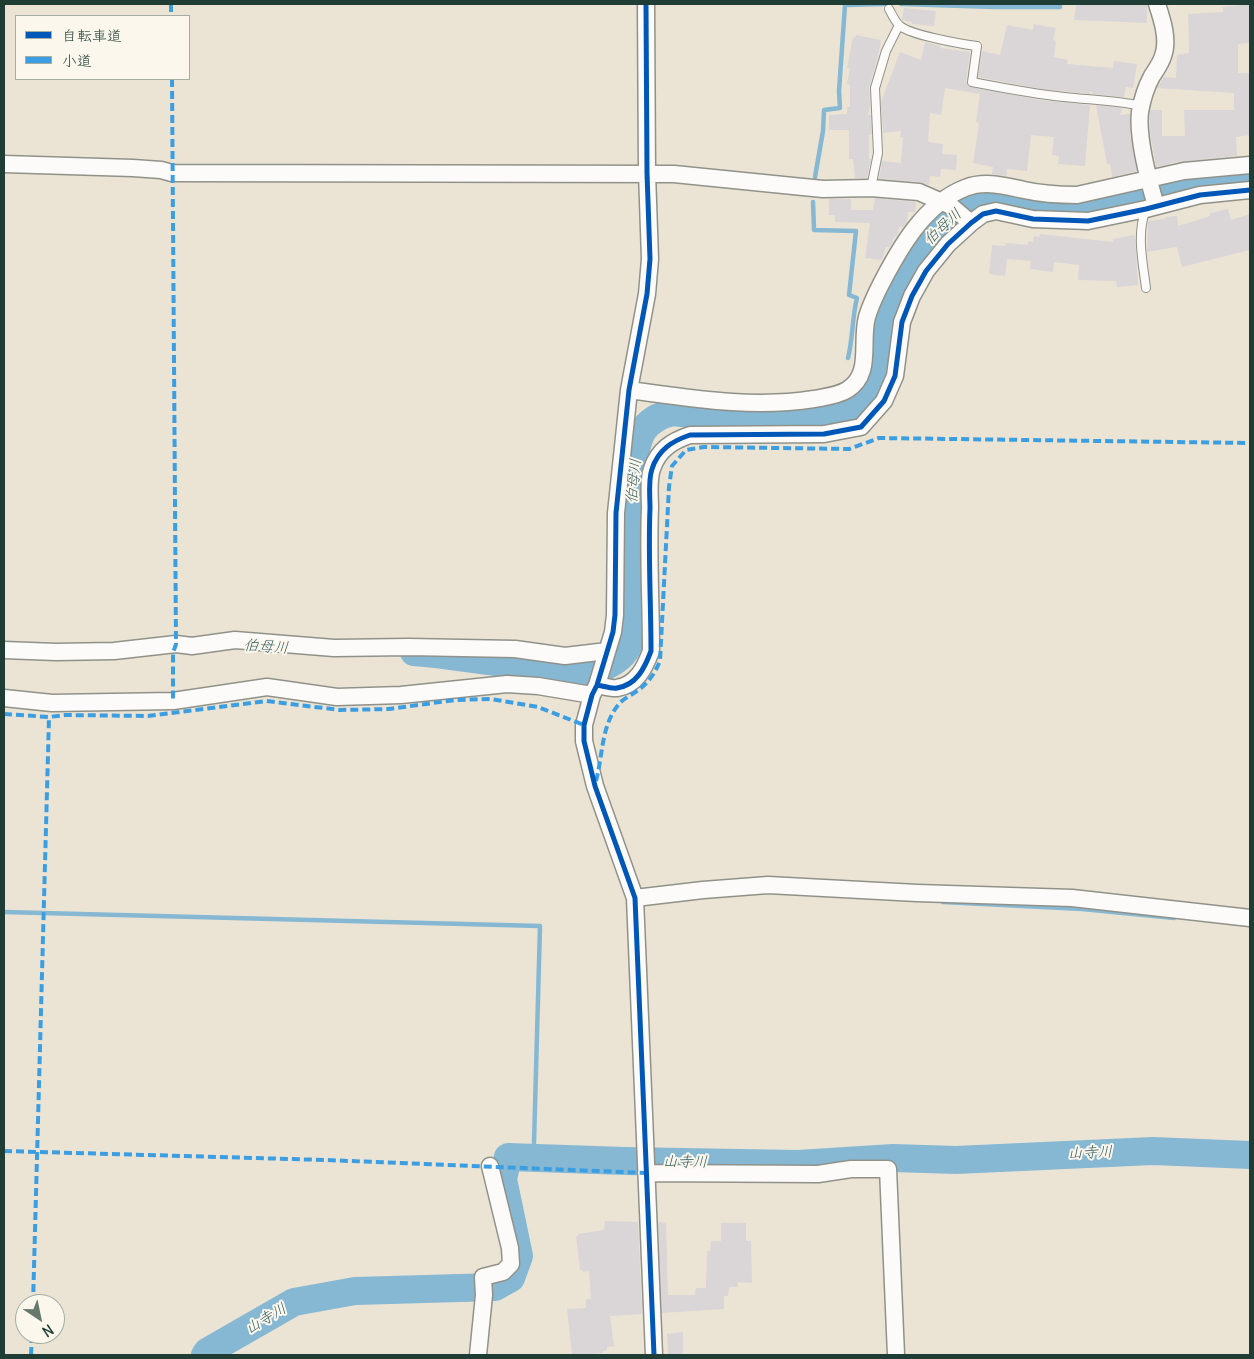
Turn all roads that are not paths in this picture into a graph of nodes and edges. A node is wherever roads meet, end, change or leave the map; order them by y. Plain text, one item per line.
1 (646, 4) edge
2 (1157, 4) edge
3 (889, 9) dead end
4 (899, 25) junction
5 (1141, 106) junction
6 (4, 164) edge
7 (1250, 165) edge
8 (647, 173) junction
9 (1149, 180) junction
10 (871, 188) junction
11 (1242, 191) edge
12 (1250, 202) edge
13 (946, 204) junction
14 (1151, 208) junction
15 (967, 219) junction
16 (1146, 288) dead end
17 (629, 390) junction
18 (4, 650) edge
19 (607, 651) junction
20 (595, 690) junction
21 (4, 698) edge
22 (635, 898) junction
23 (1250, 918) edge
24 (490, 1166) dead end
25 (646, 1173) junction
26 (478, 1355) edge
27 (654, 1355) edge
28 (896, 1355) edge

1 - 8 street
2 - 5 street
3 - 4 lane
4 - 5 lane
4 - 10 lane
5 - 9 street
6 - 8 street
7 - 9 street
8 - 10 street
8 - 17 street
9 - 13 street
9 - 14 street
10 - 13 street
11 - 12 street
11 - 14 street
13 - 15 street
13 - 17 street
14 - 15 street
14 - 16 lane
15 - 20 street
17 - 19 street
18 - 19 street
19 - 20 street
20 - 21 street
20 - 22 street
22 - 23 street
22 - 25 street
24 - 26 street
25 - 27 street
25 - 28 street

